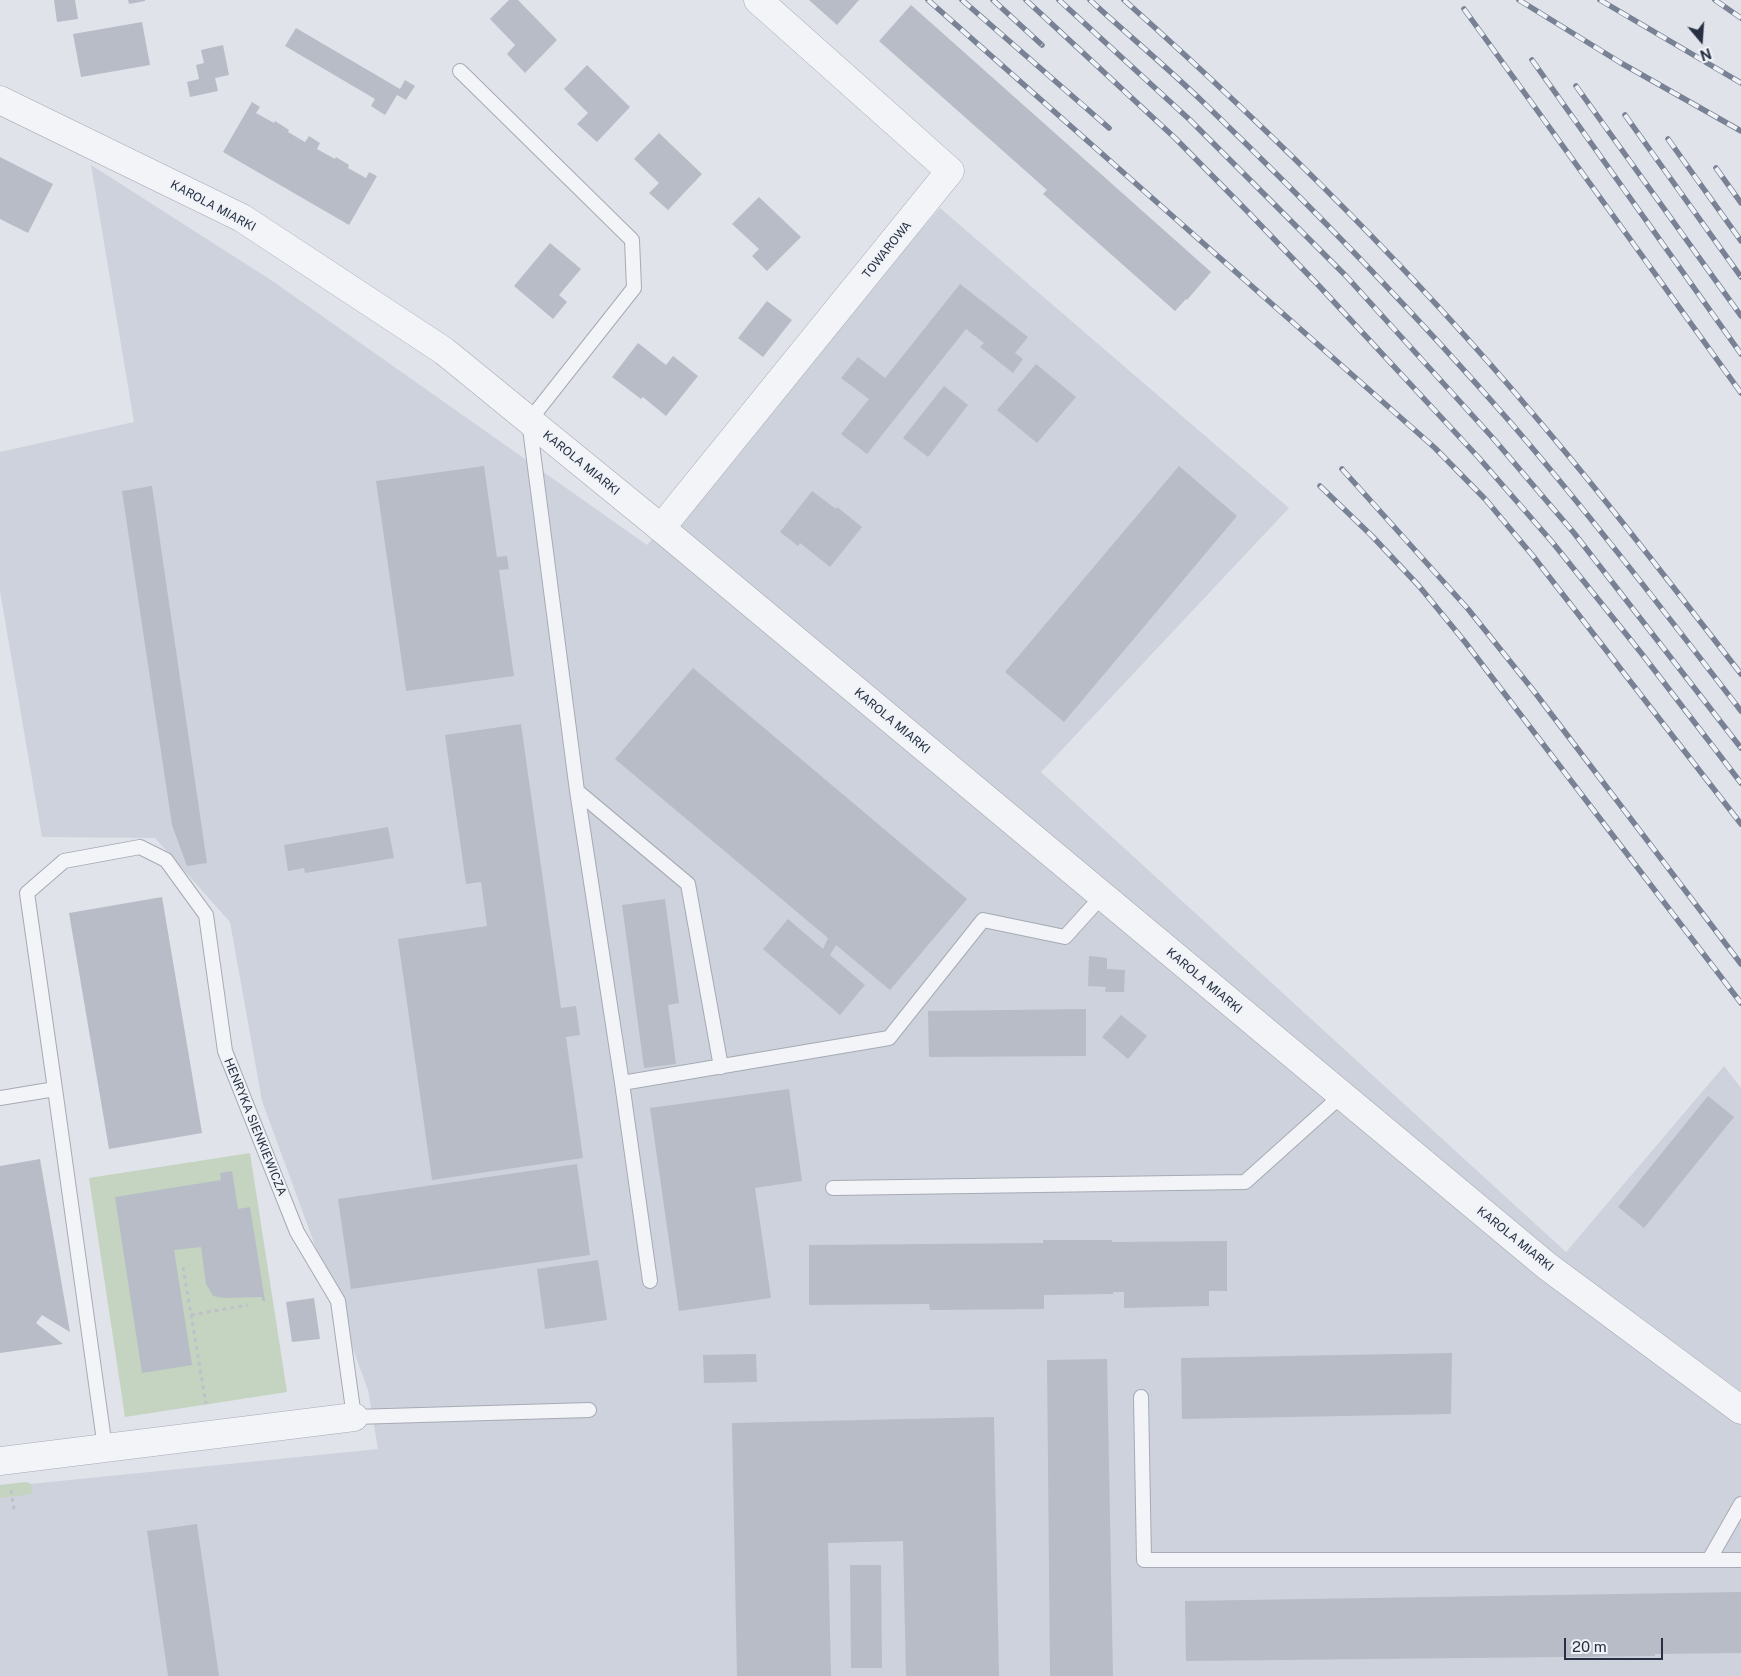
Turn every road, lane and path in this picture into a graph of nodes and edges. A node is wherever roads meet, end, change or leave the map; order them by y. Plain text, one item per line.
1 (758, 0) edge
2 (460, 71) dead end
3 (0, 100) edge
4 (530, 421) junction
5 (660, 528) junction
6 (577, 791) junction
7 (1102, 896) junction
8 (721, 1067) junction
9 (622, 1083) junction
10 (55, 1089) junction
11 (1342, 1096) junction
12 (0, 1098) edge
13 (832, 1188) dead end
14 (183, 1266) dead end
15 (650, 1281) dead end
16 (248, 1305) dead end
17 (191, 1315) junction
18 (1141, 1397) dead end
19 (590, 1410) dead end
20 (1741, 1410) edge
21 (207, 1412) dead end
22 (354, 1417) junction
23 (105, 1448) junction
24 (0, 1461) edge
25 (1741, 1504) edge
26 (1709, 1560) junction
27 (1741, 1560) edge

1 - 5 street, TOWAROWA
2 - 4 lane
3 - 4 street, KAROLA MIARKI
4 - 5 street, KAROLA MIARKI
4 - 6 lane
5 - 7 street, KAROLA MIARKI
6 - 8 lane
6 - 9 lane
7 - 8 lane
7 - 11 street, KAROLA MIARKI
8 - 9 lane
9 - 15 lane
10 - 12 lane
10 - 22 lane, HENRYKA SIENKIEWICZA
10 - 23 lane, HENRYKA SIENKIEWICZA
11 - 13 lane
11 - 20 street, KAROLA MIARKI
14 - 17 path
16 - 17 path
17 - 21 path
18 - 26 lane
19 - 22 lane
22 - 23 street
23 - 24 street
25 - 26 lane
26 - 27 lane

